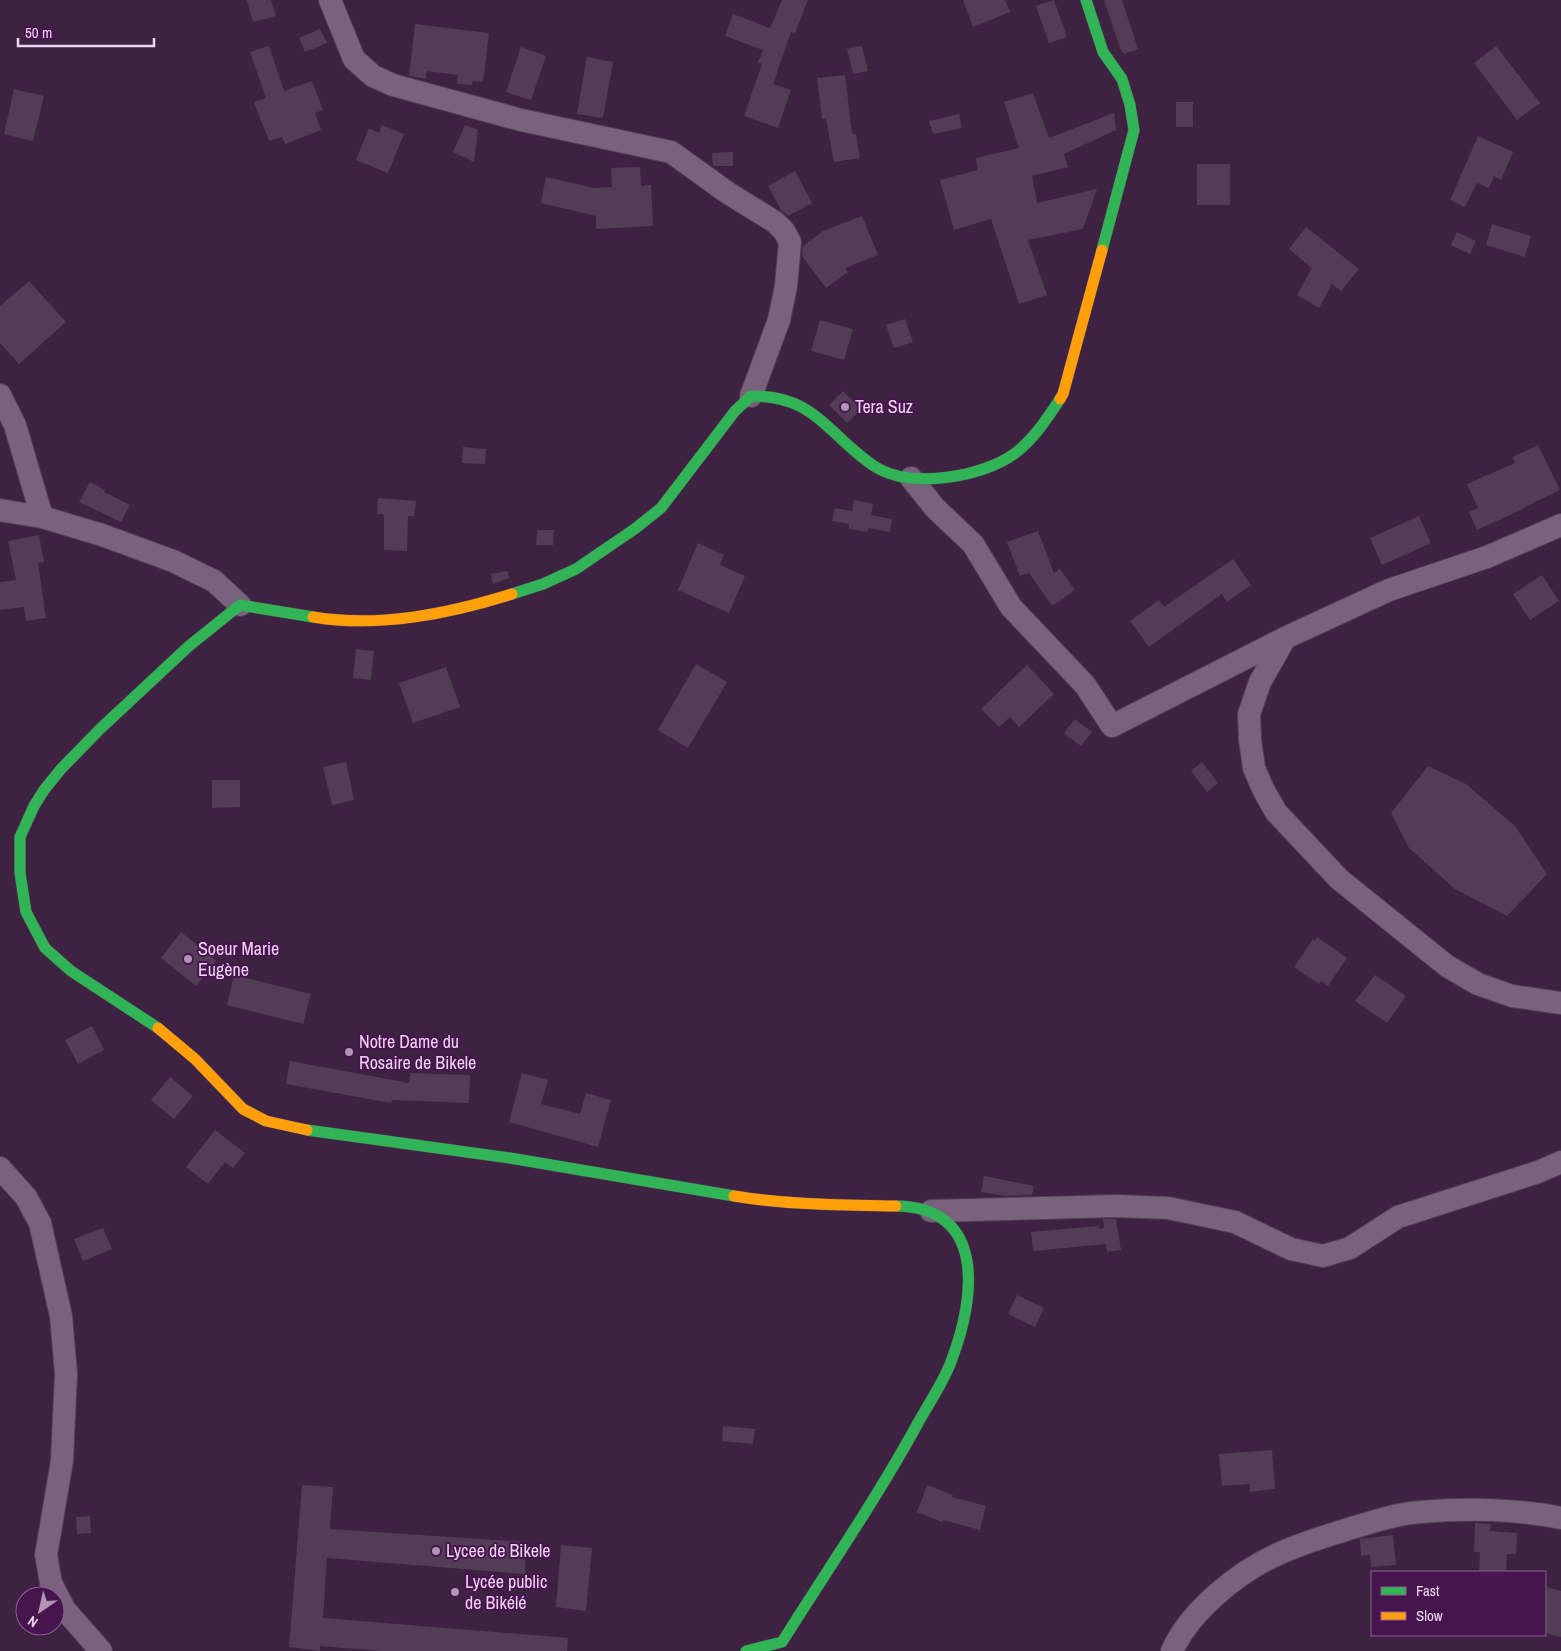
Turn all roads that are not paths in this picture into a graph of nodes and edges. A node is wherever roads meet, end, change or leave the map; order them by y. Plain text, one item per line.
1 (330, 0) edge
2 (1086, 0) edge
3 (0, 395) edge
4 (751, 396) junction
5 (911, 478) junction
6 (0, 510) edge
7 (42, 517) junction
8 (1561, 525) edge
9 (240, 605) junction
10 (1285, 638) junction
11 (1561, 1003) edge
12 (1561, 1162) edge
13 (0, 1168) edge
14 (931, 1210) junction
15 (1561, 1518) edge
16 (786, 1646) edge
17 (101, 1651) edge
18 (746, 1651) edge
19 (1172, 1651) edge

1 - 4 street
2 - 5 street
3 - 7 street
4 - 5 street
4 - 9 street
5 - 10 street
6 - 7 street
7 - 9 street
8 - 10 street
9 - 14 street
10 - 11 street
12 - 14 street
13 - 17 street
14 - 16 street
15 - 19 street
16 - 18 street

